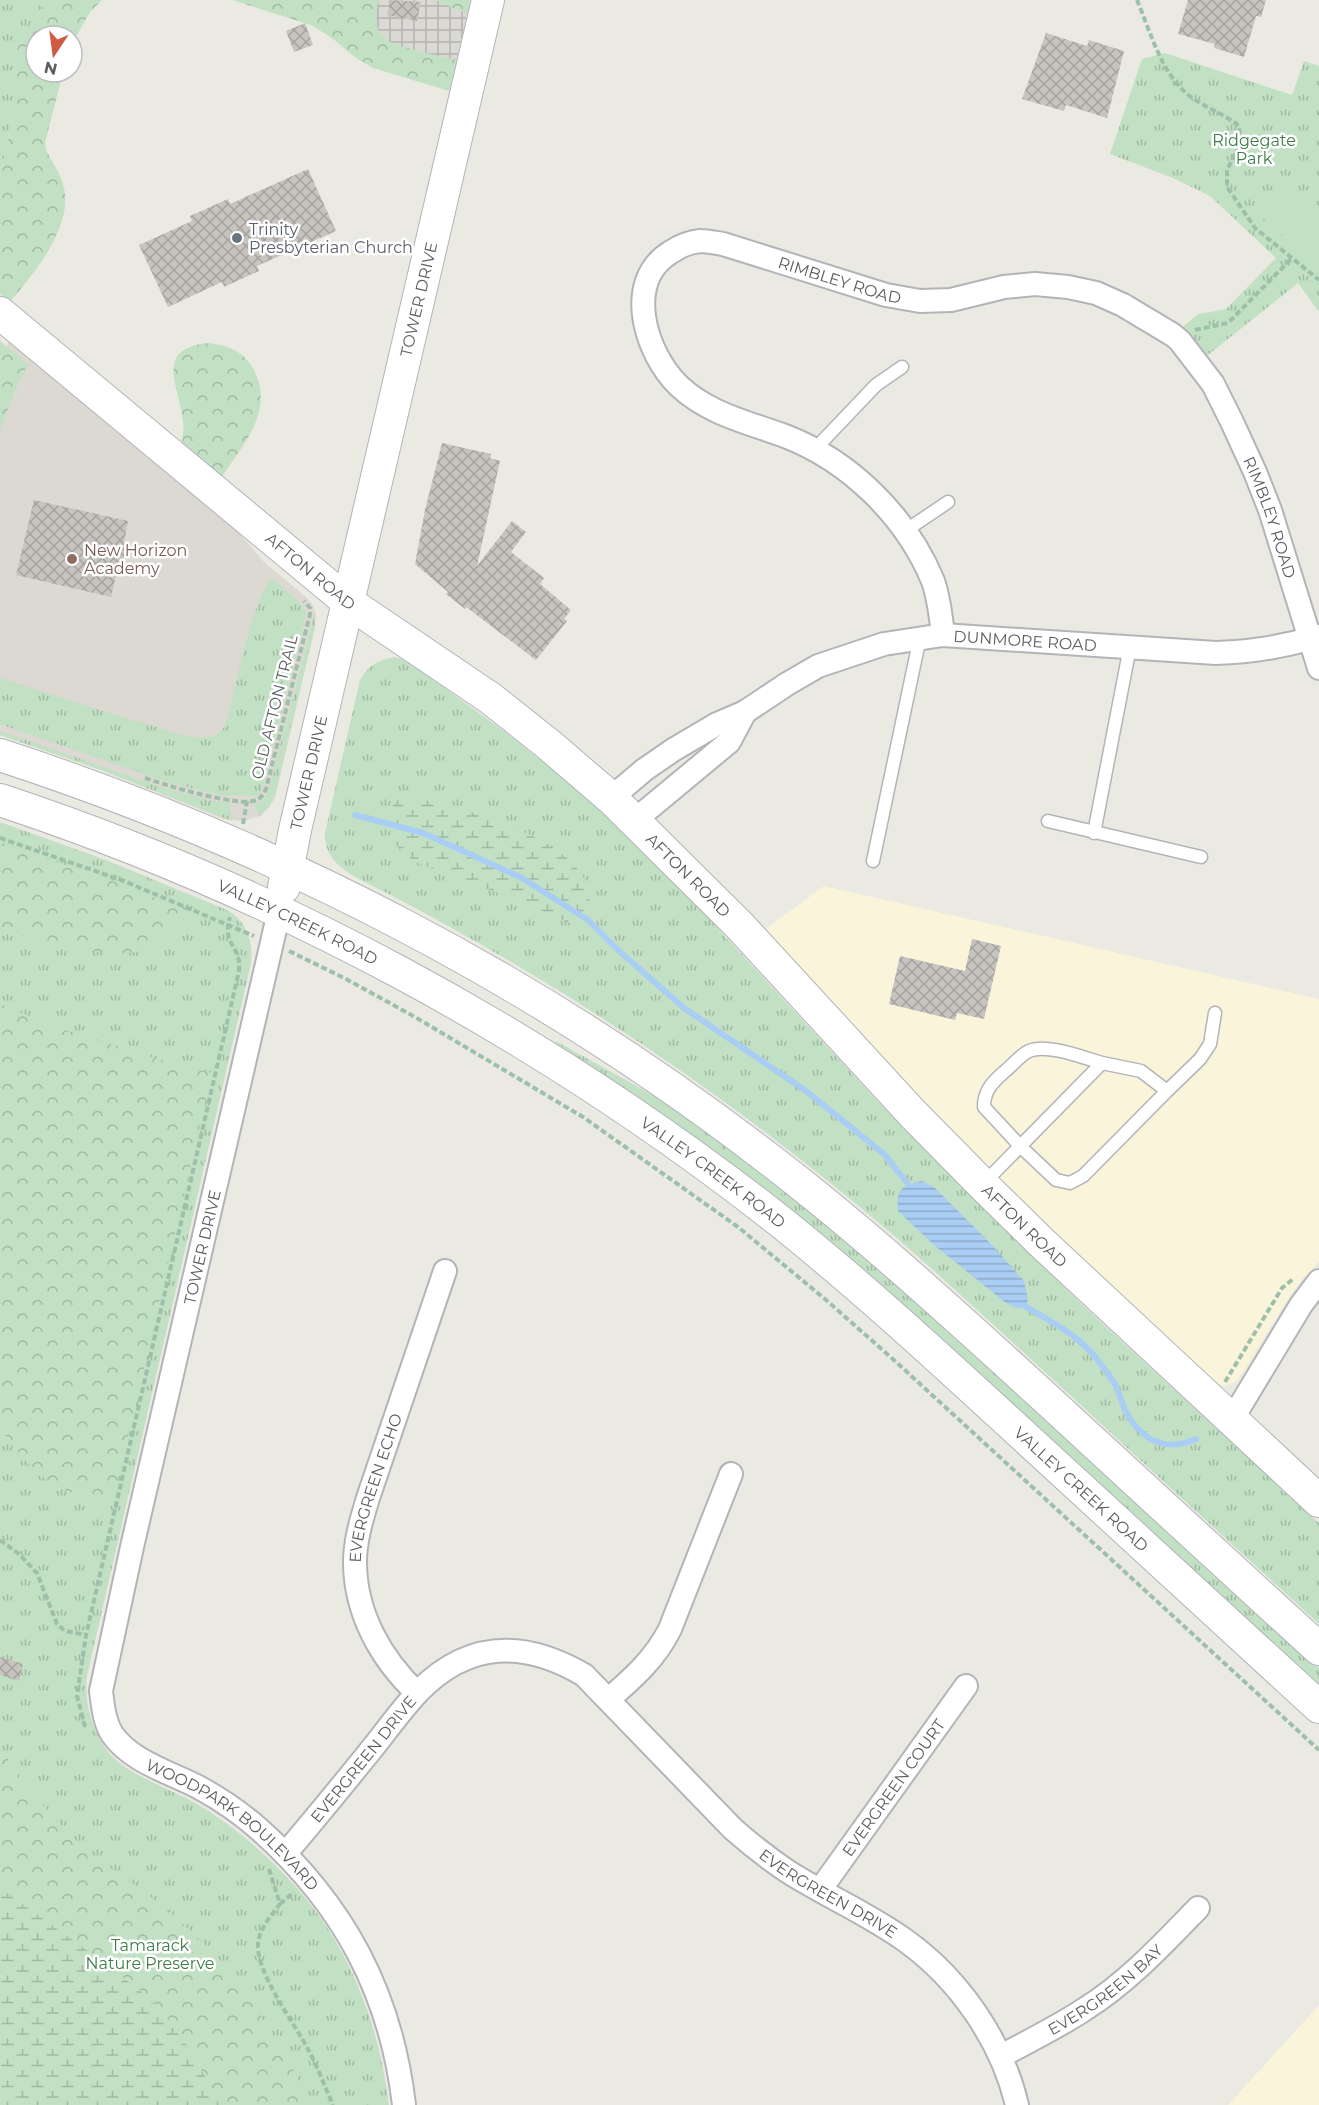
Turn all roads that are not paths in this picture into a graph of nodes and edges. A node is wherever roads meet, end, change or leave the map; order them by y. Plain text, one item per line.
1 (488, 0) edge
2 (0, 313) edge
3 (902, 367) dead end
4 (816, 448) junction
5 (948, 502) dead end
6 (905, 531) junction
7 (348, 602) junction
8 (943, 635) junction
9 (1315, 637) edge
10 (920, 638) junction
11 (1130, 647) junction
12 (1319, 668) edge
13 (745, 712) junction
14 (0, 755) edge
15 (611, 798) junction
16 (0, 800) edge
17 (636, 820) junction
18 (1048, 821) dead end
19 (1094, 833) junction
20 (1201, 857) dead end
21 (873, 861) dead end
22 (288, 869) junction
23 (279, 912) junction
24 (1215, 1013) dead end
25 (1102, 1063) junction
26 (1167, 1090) junction
27 (1021, 1147) junction
28 (983, 1185) junction
29 (445, 1271) dead end
30 (1308, 1278) edge
31 (1222, 1412) junction
32 (732, 1474) dead end
33 (1319, 1501) edge
34 (132, 1547) joint
35 (1319, 1649) edge
36 (966, 1686) dead end
37 (417, 1693) junction
38 (609, 1700) junction
39 (1319, 1707) edge
40 (285, 1854) junction
41 (820, 1890) junction
42 (1198, 1908) dead end
43 (1000, 2056) junction
44 (404, 2105) edge
45 (1017, 2105) edge

1 - 7 main road, TOWER DRIVE
2 - 7 main road, AFTON ROAD
3 - 4 lane
4 - 6 street, RIMBLEY ROAD
4 - 9 street, RIMBLEY ROAD
5 - 6 lane
6 - 8 street, RIMBLEY ROAD
7 - 15 main road, AFTON ROAD
7 - 22 main road, TOWER DRIVE
8 - 10 street, DUNMORE ROAD
8 - 11 street, DUNMORE ROAD
9 - 11 street, DUNMORE ROAD
9 - 12 street, RIMBLEY ROAD
10 - 13 street, DUNMORE ROAD
10 - 21 lane
11 - 19 lane
13 - 15 street, DUNMORE ROAD
13 - 17 street, DUNMORE ROAD
14 - 22 main road
15 - 17 main road, AFTON ROAD
16 - 23 main road, VALLEY CREEK ROAD
17 - 28 main road, AFTON ROAD
18 - 19 lane
19 - 20 lane
22 - 23 main road, TOWER DRIVE
22 - 35 main road
23 - 34 street, TOWER DRIVE
23 - 39 main road, VALLEY CREEK ROAD
24 - 26 lane
25 - 26 lane
25 - 27 lane
25 - 27 lane
26 - 27 lane
27 - 28 lane
28 - 31 main road, AFTON ROAD
29 - 37 street, EVERGREEN ECHO
30 - 31 street
31 - 33 main road, AFTON ROAD
32 - 38 street
34 - 40 street, WOODPARK BOULEVARD
36 - 41 street, EVERGREEN COURT
37 - 38 street, EVERGREEN DRIVE
37 - 40 street, EVERGREEN DRIVE
38 - 41 street, EVERGREEN DRIVE
40 - 44 street, WOODPARK BOULEVARD
41 - 43 street, EVERGREEN DRIVE
42 - 43 street, EVERGREEN BAY
43 - 45 street, EVERGREEN DRIVE

